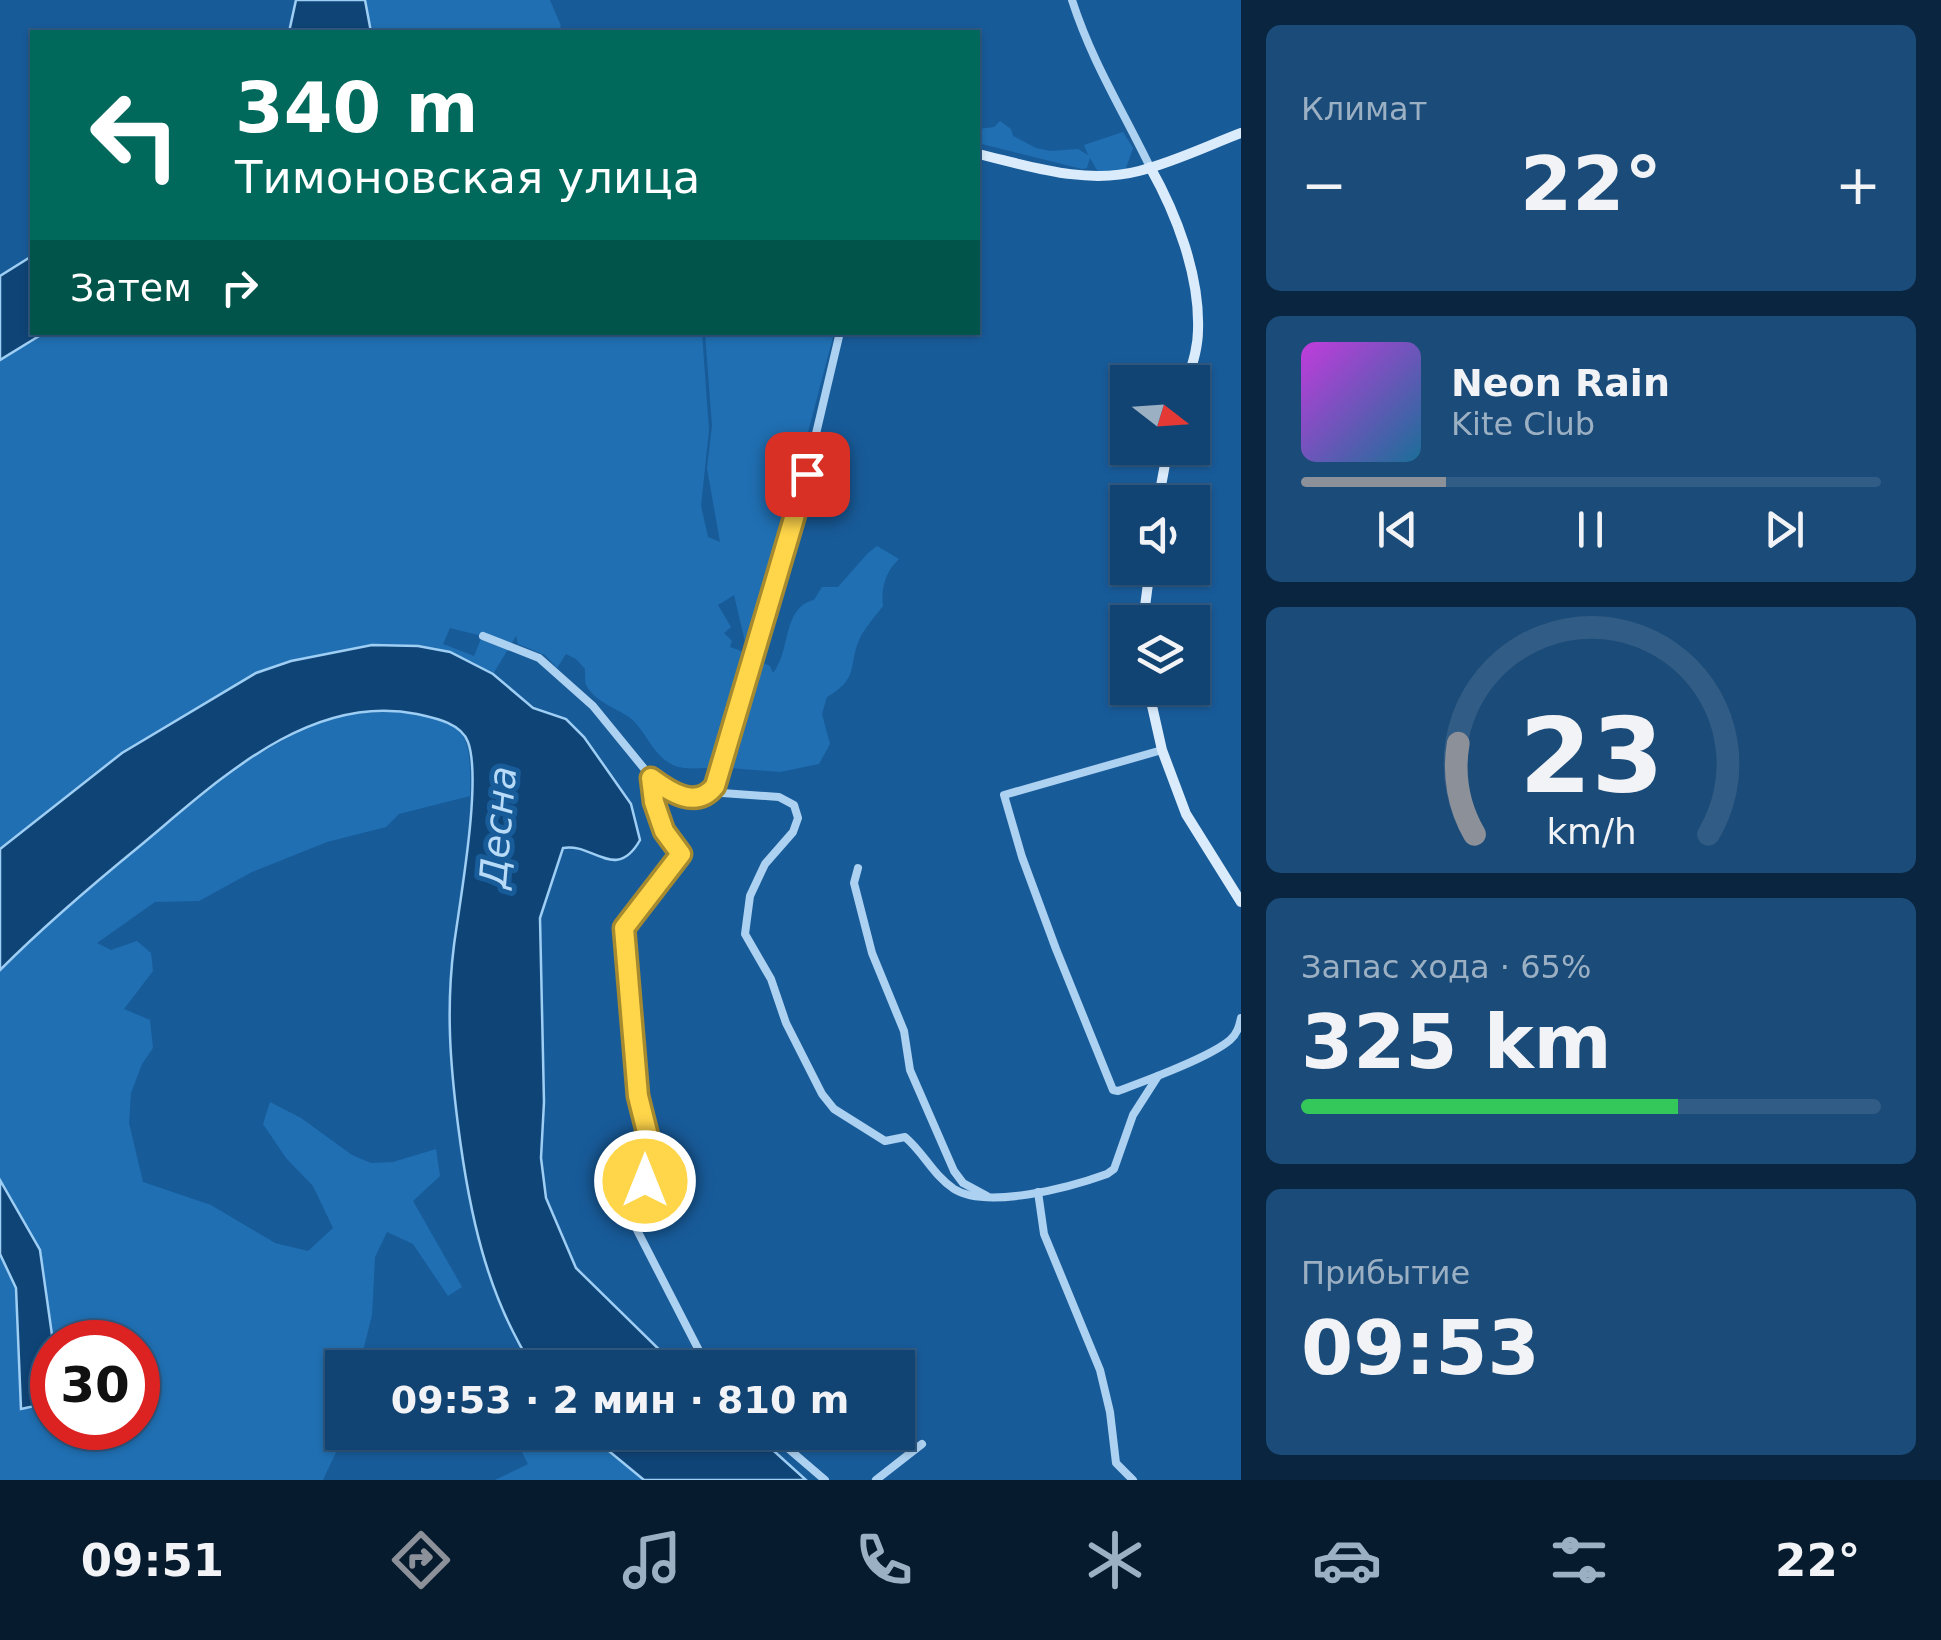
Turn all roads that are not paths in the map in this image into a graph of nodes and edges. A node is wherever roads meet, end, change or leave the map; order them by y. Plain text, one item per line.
1 (1072, 0) edge
2 (1241, 134) edge
3 (980, 154) edge
4 (1150, 167) junction
5 (839, 335) edge
6 (1192, 365) edge
7 (483, 636) dead end
8 (1152, 705) edge
9 (1162, 750) junction
10 (651, 778) junction
11 (715, 786) junction
12 (858, 868) dead end
13 (1241, 902) edge
14 (1241, 1018) edge
15 (1158, 1076) junction
16 (1038, 1192) junction
17 (996, 1199) junction
18 (699, 1350) edge
19 (922, 1444) dead end
20 (790, 1450) edge
21 (825, 1480) edge
22 (876, 1480) edge
23 (1133, 1480) edge

1 - 4 street
2 - 4 street
3 - 4 street
4 - 6 street
5 - 11 street
7 - 10 street
8 - 9 street
9 - 13 street
9 - 15 street
10 - 11 street
10 - 18 street
11 - 17 street
12 - 17 street
14 - 15 street
15 - 16 street
16 - 17 street
16 - 23 street
19 - 22 street
20 - 21 street

